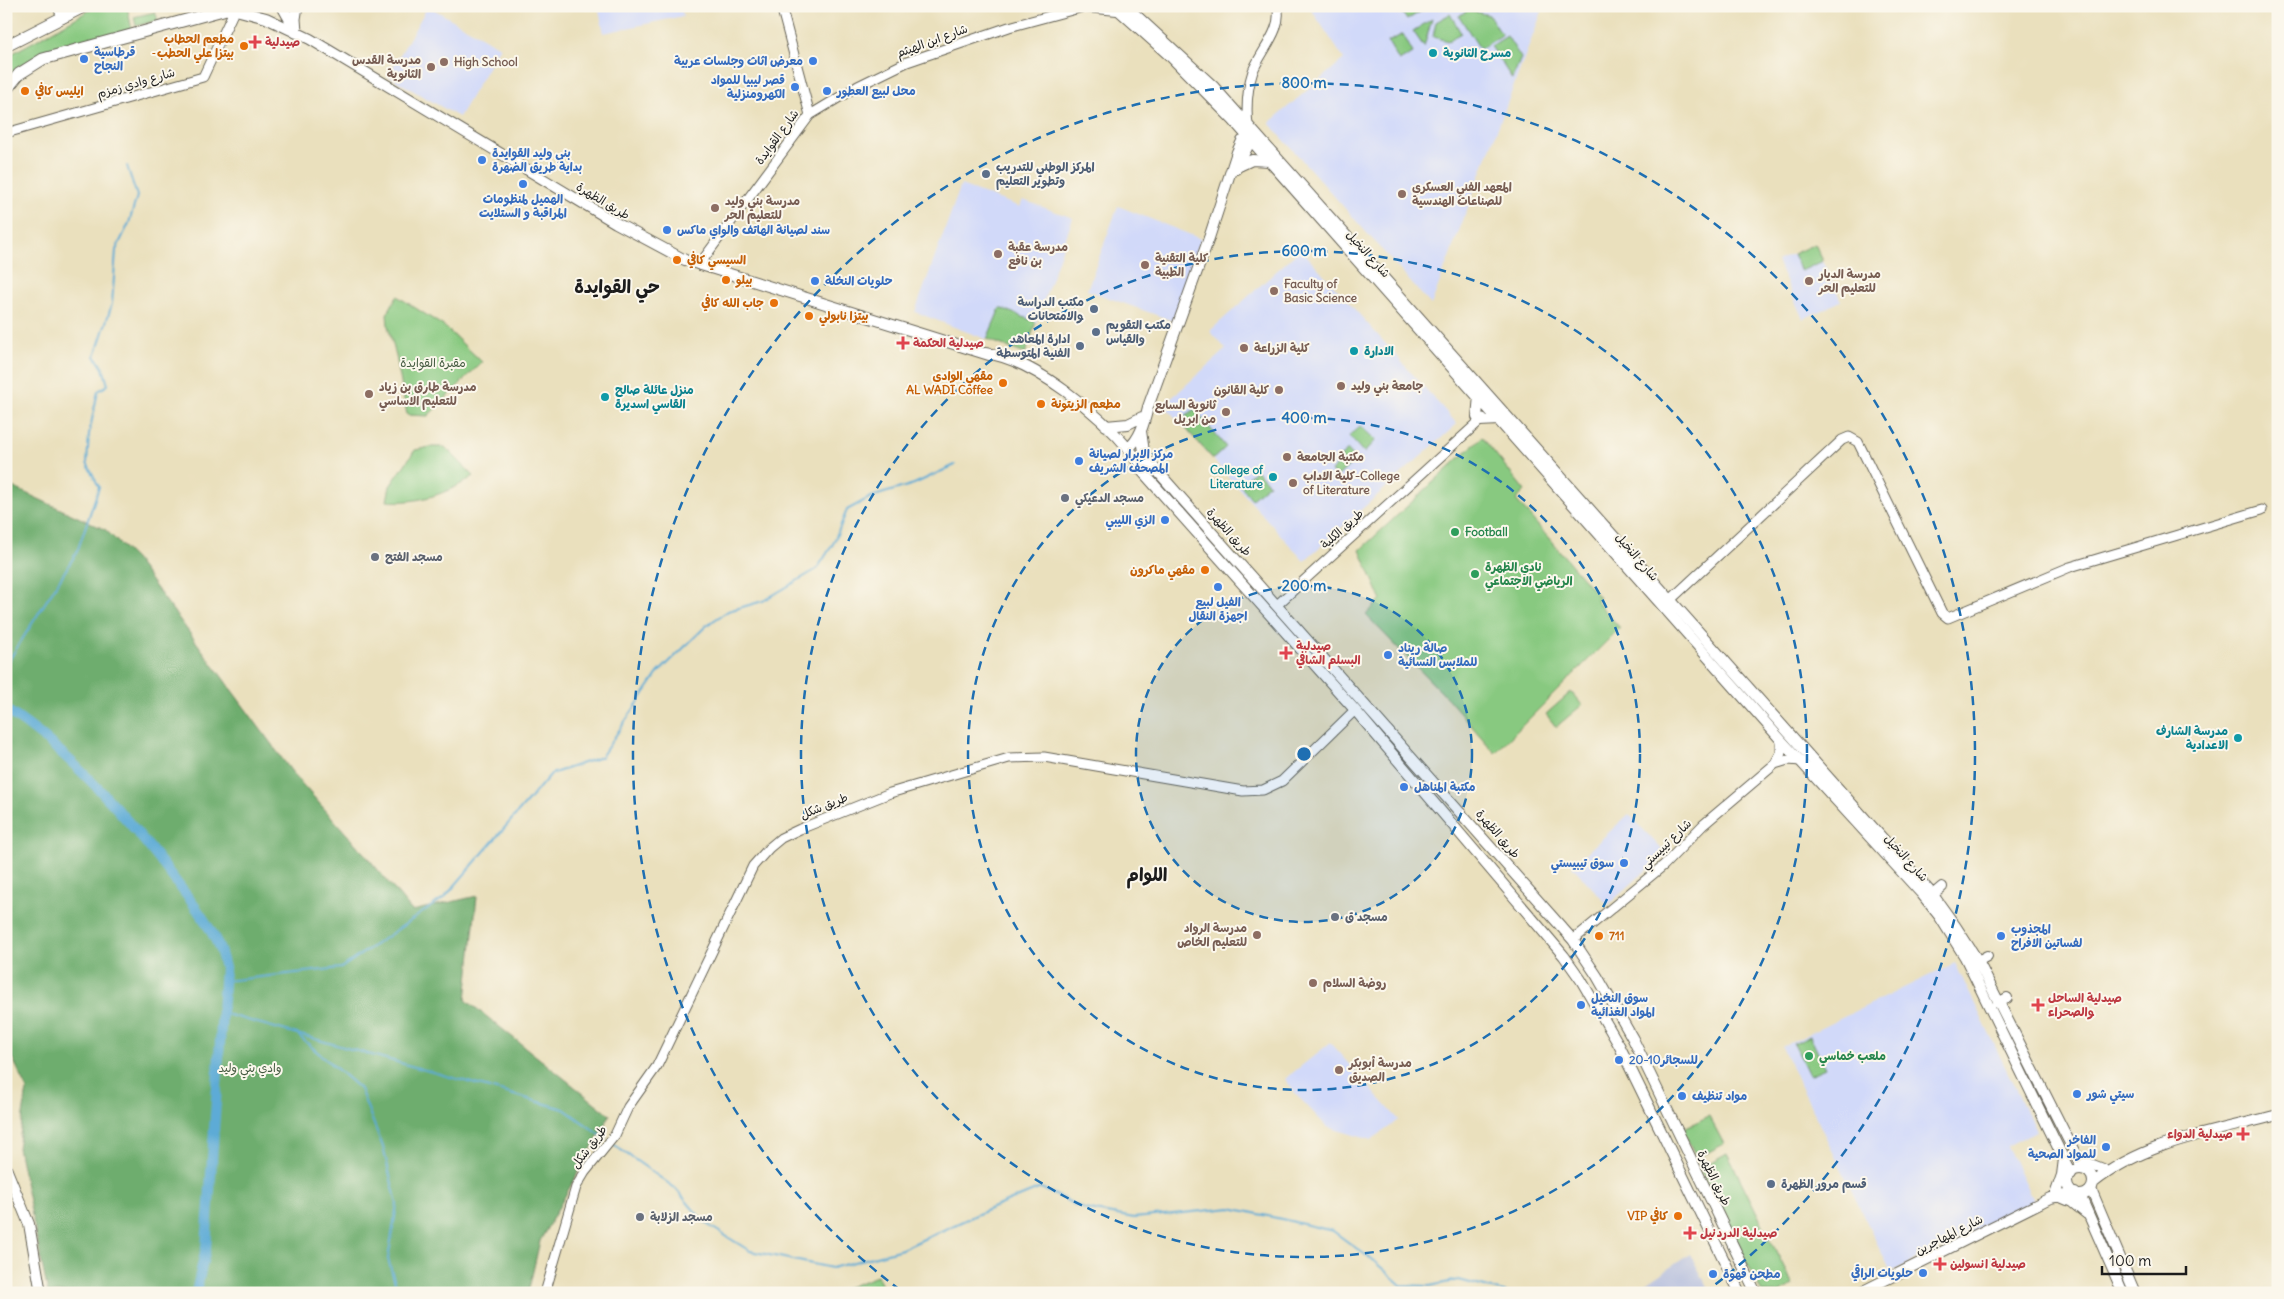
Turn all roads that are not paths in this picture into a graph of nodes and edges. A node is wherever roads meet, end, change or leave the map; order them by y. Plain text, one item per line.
1 (57, 6) edge
2 (85, 6) edge
3 (249, 6) edge
4 (282, 6) edge
5 (297, 6) edge
6 (781, 6) edge
7 (1277, 6) edge
8 (1086, 7) edge
9 (1119, 7) edge
10 (1072, 8) edge
11 (227, 9) edge
12 (65, 13) edge
13 (296, 32) junction
14 (6, 46) edge
15 (6, 90) edge
16 (810, 115) junction
17 (1233, 120) junction
18 (1248, 126) junction
19 (6, 134) edge
20 (1253, 137) junction
21 (1238, 148) junction
22 (1269, 161) junction
23 (1236, 167) junction
24 (1228, 182) junction
25 (699, 265) junction
26 (1479, 396) junction
27 (1492, 406) junction
28 (1148, 407) junction
29 (1142, 417) junction
30 (1478, 419) junction
31 (1500, 420) junction
32 (1106, 426) junction
33 (1141, 431) junction
34 (1131, 452) junction
35 (1145, 459) junction
36 (2262, 510) dead end
37 (1667, 602) junction
38 (1277, 604) junction
39 (1355, 710) junction
40 (1781, 740) junction
41 (1801, 761) junction
42 (1775, 764) junction
43 (1830, 785) junction
44 (1942, 887) dead end
45 (1929, 897) junction
46 (1573, 940) junction
47 (2278, 1115) edge
48 (2070, 1148) junction
49 (2064, 1158) junction
50 (6, 1168) edge
51 (2107, 1170) junction
52 (2086, 1171) junction
53 (2069, 1177) junction
54 (2092, 1186) junction
55 (2077, 1194) junction
56 (2055, 1195) junction
57 (2098, 1204) junction
58 (2089, 1215) junction
59 (42, 1293) edge
60 (545, 1293) edge
61 (1740, 1293) edge
62 (1756, 1293) edge
63 (1860, 1293) edge
64 (2122, 1293) edge
65 (2135, 1293) edge

1 - 12 main road
2 - 12 highway
3 - 11 highway
4 - 13 main road
5 - 13 highway
6 - 16 main road, شارع القوايدة
7 - 18 main road
8 - 9 main road
8 - 10 main road, شارع ابن الهيثم
9 - 17 main road, شارع النخيل
9 - 18 main road
10 - 16 main road, شارع ابن الهيثم
11 - 13 main road, طريق الظهرة
11 - 15 highway
11 - 19 main road, شارع وادي زمزم
12 - 14 highway
13 - 25 main road, طريق الظهرة
16 - 25 main road, شارع القوايدة
17 - 20 main road, شارع النخيل
17 - 21 main road
18 - 20 main road
20 - 21 main road
20 - 22 main road, شارع النخيل
20 - 23 main road
20 - 27 main road, شارع النخيل
21 - 24 main road
22 - 23 main road
22 - 26 main road, شارع النخيل
23 - 24 main road
24 - 28 main road
25 - 32 main road, طريق الظهرة
26 - 27 main road, شارع النخيل
26 - 30 main road
27 - 30 main road, طريق الكلية
27 - 31 main road, شارع النخيل
27 - 37 main road, شارع النخيل
28 - 29 main road
28 - 33 main road
29 - 32 main road
29 - 34 main road
30 - 31 main road
30 - 38 main road, طريق الكلية
31 - 37 main road, شارع النخيل
32 - 34 main road, طريق الظهرة
33 - 34 main road
33 - 35 main road
34 - 35 main road, طريق الظهرة
34 - 39 main road, طريق الظهرة
35 - 38 main road, طريق الظهرة
36 - 37 main road
37 - 40 main road, شارع النخيل
37 - 43 main road, شارع النخيل
38 - 46 main road, طريق الظهرة
39 - 60 main road, طريق شكل
39 - 61 main road, طريق الظهرة
40 - 41 main road, شارع النخيل
40 - 42 main road
41 - 42 main road
41 - 43 main road, شارع النخيل
42 - 46 main road, شارع تيبيستي
43 - 45 main road, شارع النخيل
44 - 45 main road
45 - 48 main road, شارع النخيل
45 - 49 main road, شارع النخيل
46 - 62 main road, طريق الظهرة
47 - 51 main road
48 - 51 main road
48 - 52 main road, شارع النخيل
49 - 53 main road, شارع النخيل
49 - 56 main road
50 - 59 main road
51 - 52 main road
51 - 54 main road
51 - 57 main road
52 - 53 main road
52 - 54 main road
53 - 55 main road
53 - 56 main road, شارع المهاجرين
54 - 55 main road
54 - 57 main road
55 - 56 main road, شارع المهاجرين
55 - 58 main road
56 - 58 main road
56 - 63 main road, شارع المهاجرين
57 - 65 main road
58 - 64 main road

